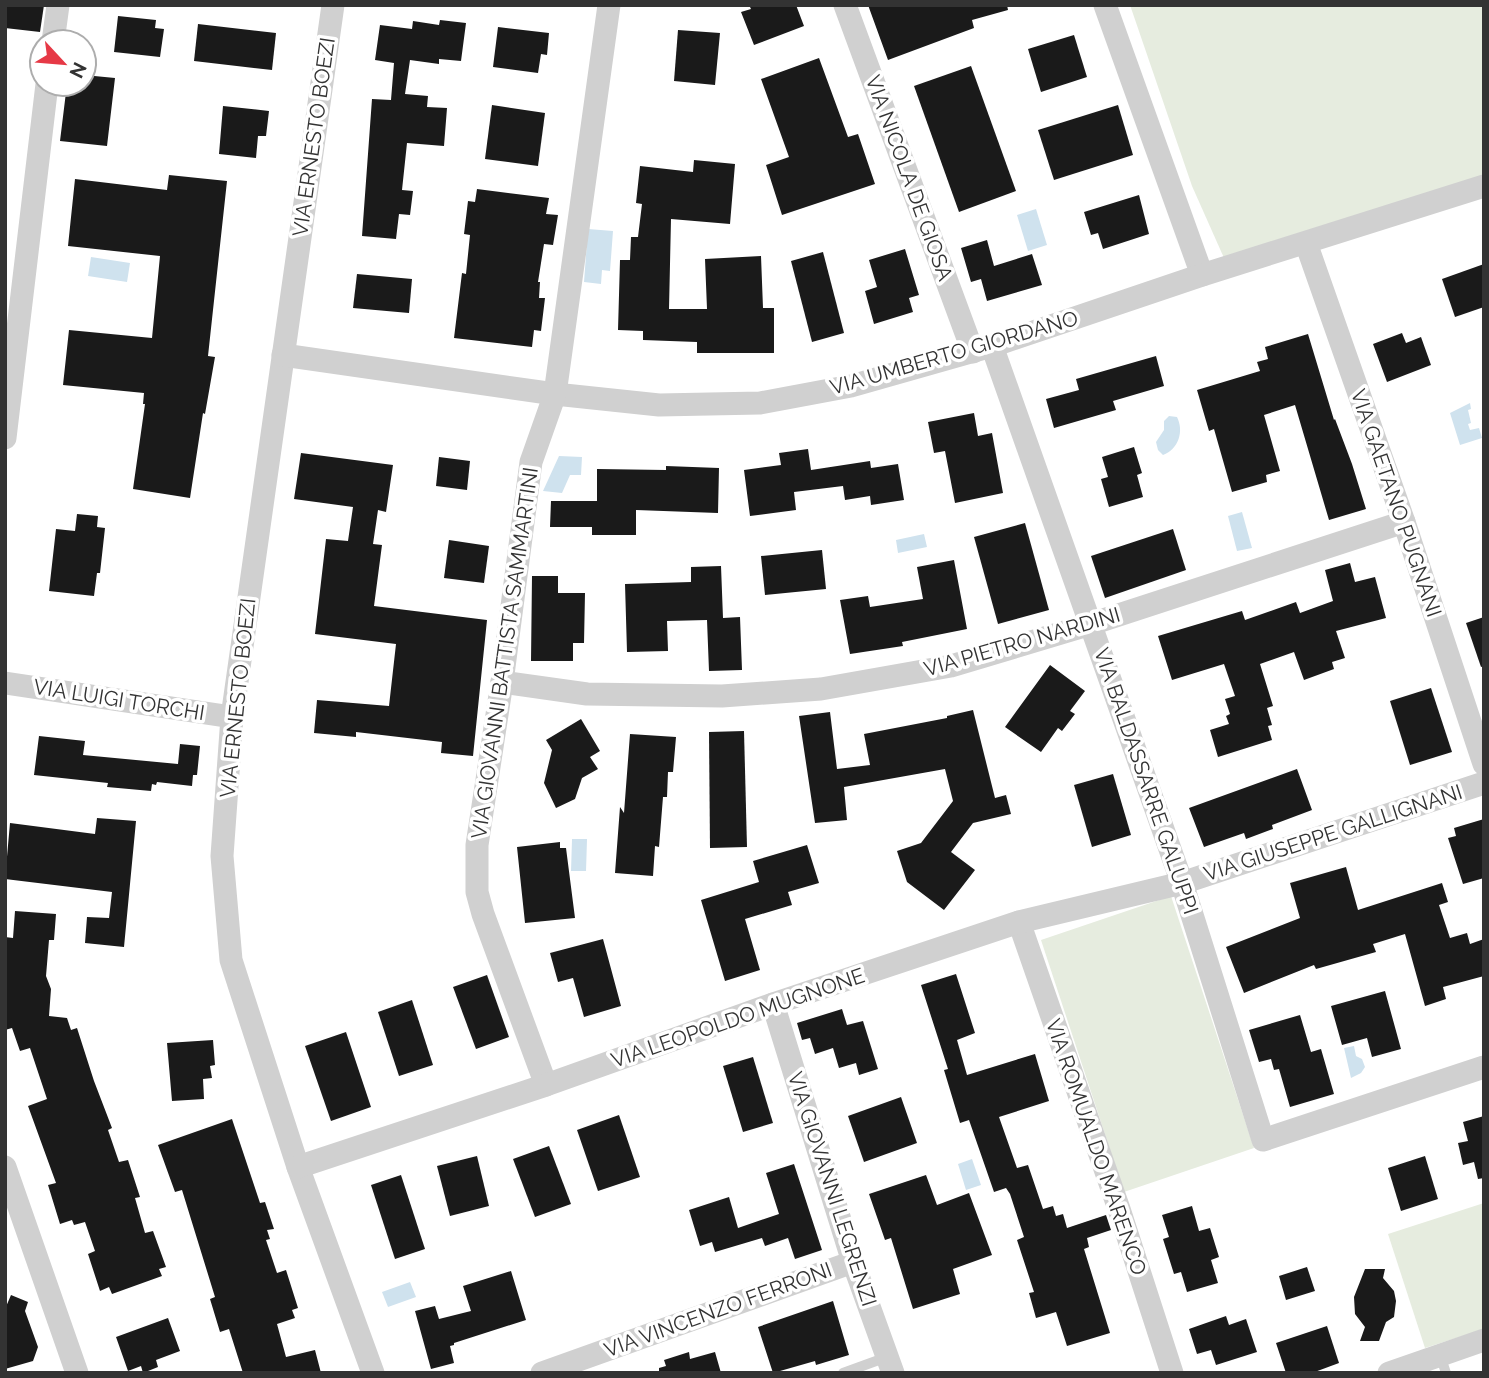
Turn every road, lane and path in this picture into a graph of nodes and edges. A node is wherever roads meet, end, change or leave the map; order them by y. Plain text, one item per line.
1 (58, 5) edge
2 (333, 5) edge
3 (609, 5) edge
4 (845, 5) edge
5 (1105, 5) edge
6 (55, 28) edge
7 (45, 98) edge
8 (1484, 186) edge
9 (1306, 243) junction
10 (1202, 275) junction
11 (983, 349) junction
12 (283, 355) junction
13 (555, 394) junction
14 (5, 438) edge
15 (1404, 522) junction
16 (1091, 624) junction
17 (502, 682) junction
18 (5, 683) edge
19 (232, 718) junction
20 (1484, 764) edge
21 (1484, 783) edge
22 (1182, 883) junction
23 (1019, 922) junction
24 (773, 1004) junction
25 (1484, 1067) edge
26 (546, 1085) junction
27 (5, 1167) edge
28 (298, 1167) junction
29 (853, 1262) junction
30 (1484, 1340) edge
31 (603, 1363) edge
32 (1443, 1364) edge
33 (890, 1365) edge
34 (77, 1373) edge
35 (373, 1373) edge
36 (542, 1373) edge
37 (843, 1373) edge
38 (1172, 1373) edge
39 (1389, 1373) edge

1 - 6 street
2 - 12 street, VIA ERNESTO BOEZI
3 - 13 street, VIA GIOVANNI BATTISTA SAMMARTINI
4 - 11 street, VIA NICOLA DE GIOSA
5 - 10 street
7 - 14 street
8 - 9 street, VIA UMBERTO GIORDANO
9 - 10 street, VIA UMBERTO GIORDANO
9 - 15 street, VIA GAETANO PUGNANI
10 - 11 street, VIA UMBERTO GIORDANO
11 - 13 street, VIA UMBERTO GIORDANO
11 - 16 street, VIA BALDASSARRE GALUPPI
12 - 13 street, VIA UMBERTO GIORDANO
12 - 19 street, VIA ERNESTO BOEZI
13 - 17 street, VIA GIOVANNI BATTISTA SAMMARTINI
15 - 16 street, VIA PIETRO NARDINI
15 - 20 street, VIA GAETANO PUGNANI
16 - 17 street, VIA PIETRO NARDINI
16 - 22 street, VIA BALDASSARRE GALUPPI
17 - 26 street, VIA GIOVANNI BATTISTA SAMMARTINI
18 - 19 street, VIA LUIGI TORCHI
19 - 28 street, VIA ERNESTO BOEZI
21 - 22 street, VIA GIUSEPPE GALLIGNANI
22 - 23 street, VIA LEOPOLDO MUGNONE
22 - 25 street, VIA BALDASSARRE GALUPPI
23 - 24 street, VIA LEOPOLDO MUGNONE
23 - 38 street, VIA ROMUALDO MARENCO
24 - 26 street, VIA LEOPOLDO MUGNONE
24 - 29 street, VIA GIOVANNI LEGRENZI
26 - 28 street, VIA LEOPOLDO MUGNONE
27 - 34 street
28 - 35 street, VIA ERNESTO BOEZI
29 - 31 street, VIA VINCENZO FERRONI
29 - 33 street, VIA GIOVANNI LEGRENZI
30 - 32 street
31 - 36 street, VIA VINCENZO FERRONI
32 - 39 street
33 - 37 lane

